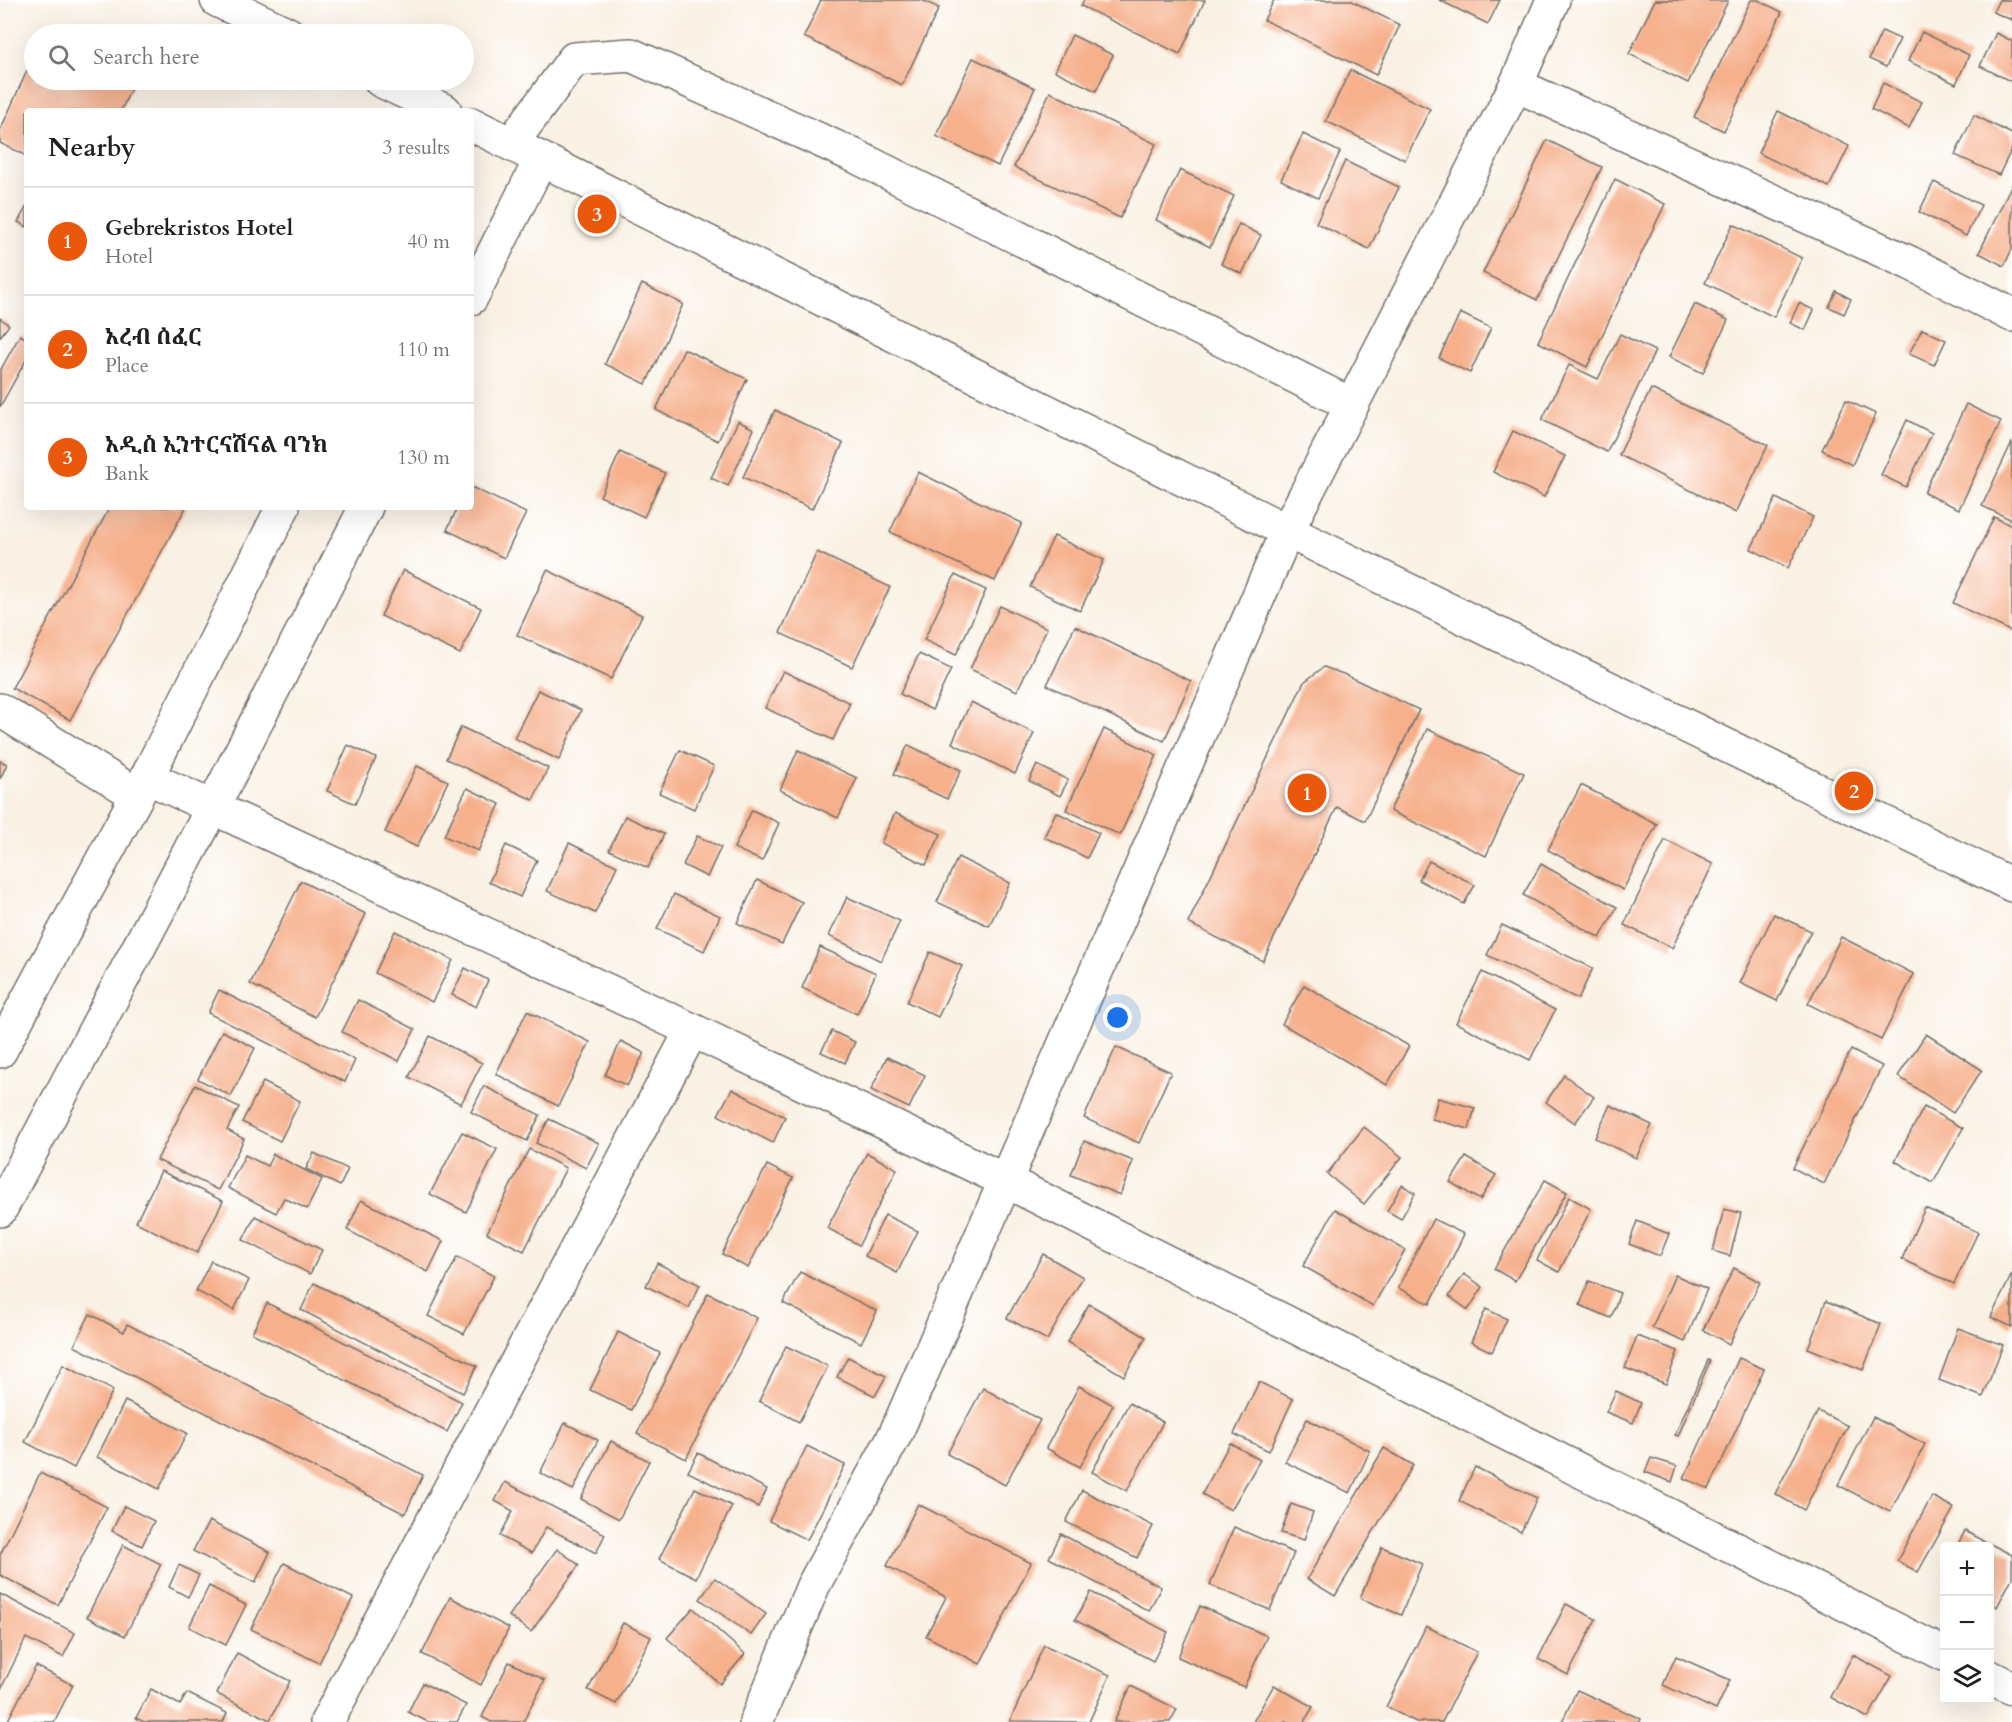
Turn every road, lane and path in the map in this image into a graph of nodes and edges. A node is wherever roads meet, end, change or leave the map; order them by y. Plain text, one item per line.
1 (217, 0) edge
2 (1553, 0) edge
3 (267, 24) edge
4 (1516, 85) junction
5 (401, 90) edge
6 (439, 108) edge
7 (474, 129) edge
8 (511, 144) junction
9 (541, 159) junction
10 (474, 292) edge
11 (2012, 315) edge
12 (1352, 405) junction
13 (281, 510) edge
14 (364, 510) edge
15 (1287, 531) junction
16 (0, 710) edge
17 (142, 786) junction
18 (213, 807) junction
19 (2012, 885) edge
20 (692, 1030) junction
21 (0, 1051) edge
22 (1004, 1180) junction
23 (4, 1195) edge
24 (1940, 1652) edge
25 (1994, 1679) edge
26 (2012, 1688) edge
27 (764, 1720) edge
28 (327, 1722) edge

1 - 3 street
2 - 4 street
4 - 11 street
4 - 12 street
5 - 6 street
7 - 8 street
8 - 9 street
8 - 12 street
9 - 10 street
9 - 15 street
12 - 15 street
13 - 17 street
14 - 18 street
15 - 19 street
15 - 22 street
16 - 17 street
17 - 18 street
17 - 21 street
18 - 20 street
18 - 23 street
20 - 22 street
20 - 28 street
22 - 24 street
22 - 27 street
25 - 26 street

